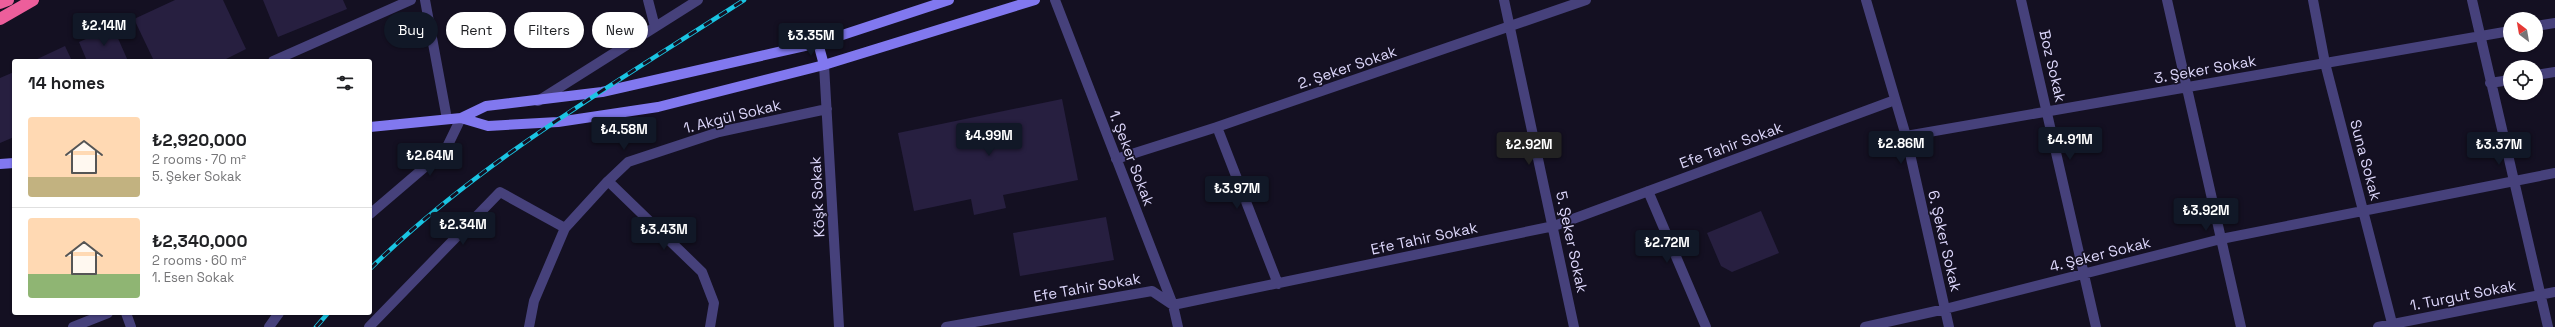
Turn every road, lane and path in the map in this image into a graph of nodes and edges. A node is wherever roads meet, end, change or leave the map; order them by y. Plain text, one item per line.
1 (8, 0) edge
2 (32, 0) edge
3 (411, 0) edge
4 (425, 0) edge
5 (648, 0) edge
6 (698, 0) edge
7 (949, 0) edge
8 (1035, 0) edge
9 (1055, 0) edge
10 (1504, 0) edge
11 (1586, 0) edge
12 (1866, 0) edge
13 (2021, 0) edge
14 (2166, 0) edge
15 (2313, 0) edge
16 (2472, 0) edge
17 (0, 3) edge
18 (0, 19) edge
19 (2555, 23) edge
20 (2543, 25) edge
21 (655, 27) junction
22 (1510, 27) junction
23 (2503, 32) edge
24 (2480, 36) junction
25 (818, 43) junction
26 (278, 59) edge
27 (2325, 63) junction
28 (824, 65) junction
29 (2555, 72) edge
30 (2543, 74) edge
31 (2503, 81) edge
32 (2490, 83) junction
33 (2186, 87) junction
34 (1895, 100) junction
35 (538, 101) junction
36 (827, 109) junction
37 (2048, 111) junction
38 (461, 118) junction
39 (447, 119) junction
40 (372, 127) edge
41 (1217, 127) junction
42 (1906, 136) junction
43 (1116, 159) junction
44 (12, 163) edge
45 (0, 164) edge
46 (2555, 172) edge
47 (608, 180) junction
48 (2514, 180) junction
49 (1648, 192) junction
50 (2364, 209) junction
51 (372, 212) edge
52 (1554, 226) junction
53 (565, 228) junction
54 (2221, 239) junction
55 (2084, 273) junction
56 (1278, 284) junction
57 (2555, 292) edge
58 (2540, 295) junction
59 (1173, 305) junction
60 (1945, 309) junction
61 (103, 315) edge
62 (127, 315) edge
63 (2392, 326) edge
64 (73, 327) edge
65 (131, 327) edge
66 (369, 327) edge
67 (529, 327) edge
68 (710, 327) edge
69 (839, 327) edge
70 (946, 327) edge
71 (1178, 327) edge
72 (1574, 327) edge
73 (1706, 327) edge
74 (1865, 327) edge
75 (1949, 327) edge
76 (2096, 327) edge
77 (2241, 327) edge
78 (2378, 327) edge
79 (2548, 327) edge

1 - 17 highway
2 - 18 highway
3 - 26 street
4 - 39 street
5 - 21 street
6 - 21 street
7 - 25 street
8 - 28 street
9 - 43 street, 1. Şeker Sokak
10 - 22 street, 5. Şeker Sokak
11 - 22 street, 2. Şeker Sokak
12 - 34 street, 6. Şeker Sokak
13 - 37 street, Boz Sokak
14 - 33 street
15 - 27 street, Suna Sokak
16 - 24 street
19 - 20 street
21 - 35 street
22 - 41 street, 2. Şeker Sokak
22 - 52 street, 5. Şeker Sokak
23 - 24 street, 3. Şeker Sokak
24 - 27 street, 3. Şeker Sokak
24 - 32 street
25 - 28 street
25 - 35 street
27 - 33 street, 3. Şeker Sokak
27 - 50 street, Suna Sokak
28 - 36 street, Köşk Sokak
28 - 38 street
29 - 30 street
31 - 32 street
32 - 48 street
33 - 37 street, 3. Şeker Sokak
33 - 54 street
34 - 42 street, 6. Şeker Sokak
34 - 49 street, Efe Tahir Sokak
35 - 38 street
36 - 47 street, 1. Akgül Sokak
36 - 69 street, Köşk Sokak
37 - 42 street, 3. Şeker Sokak
37 - 55 street, Boz Sokak
38 - 39 street
38 - 51 street
39 - 40 street
41 - 43 street, 2. Şeker Sokak
41 - 56 street
42 - 60 street, 6. Şeker Sokak
43 - 59 street, 1. Şeker Sokak
44 - 45 street
46 - 48 street, 4. Şeker Sokak
47 - 53 street, 1. Akgül Sokak
47 - 68 street
48 - 50 street, 4. Şeker Sokak
48 - 58 street
49 - 52 street, Efe Tahir Sokak
49 - 73 street
50 - 54 street, 4. Şeker Sokak
50 - 63 street, Suna Sokak
52 - 56 street, Efe Tahir Sokak
52 - 72 street, 5. Şeker Sokak
53 - 66 street
53 - 67 street, 1. Akgül Sokak
54 - 55 street, 4. Şeker Sokak
54 - 77 street
55 - 60 street, 4. Şeker Sokak
55 - 76 street, Boz Sokak
56 - 59 street, Efe Tahir Sokak
57 - 58 street, 1. Turgut Sokak
58 - 63 street, 1. Turgut Sokak
58 - 79 street
59 - 70 street, Efe Tahir Sokak
59 - 71 street, 1. Şeker Sokak
60 - 74 street, 4. Şeker Sokak
60 - 75 street, 6. Şeker Sokak
61 - 64 street
62 - 65 street
63 - 78 street, 1. Turgut Sokak

